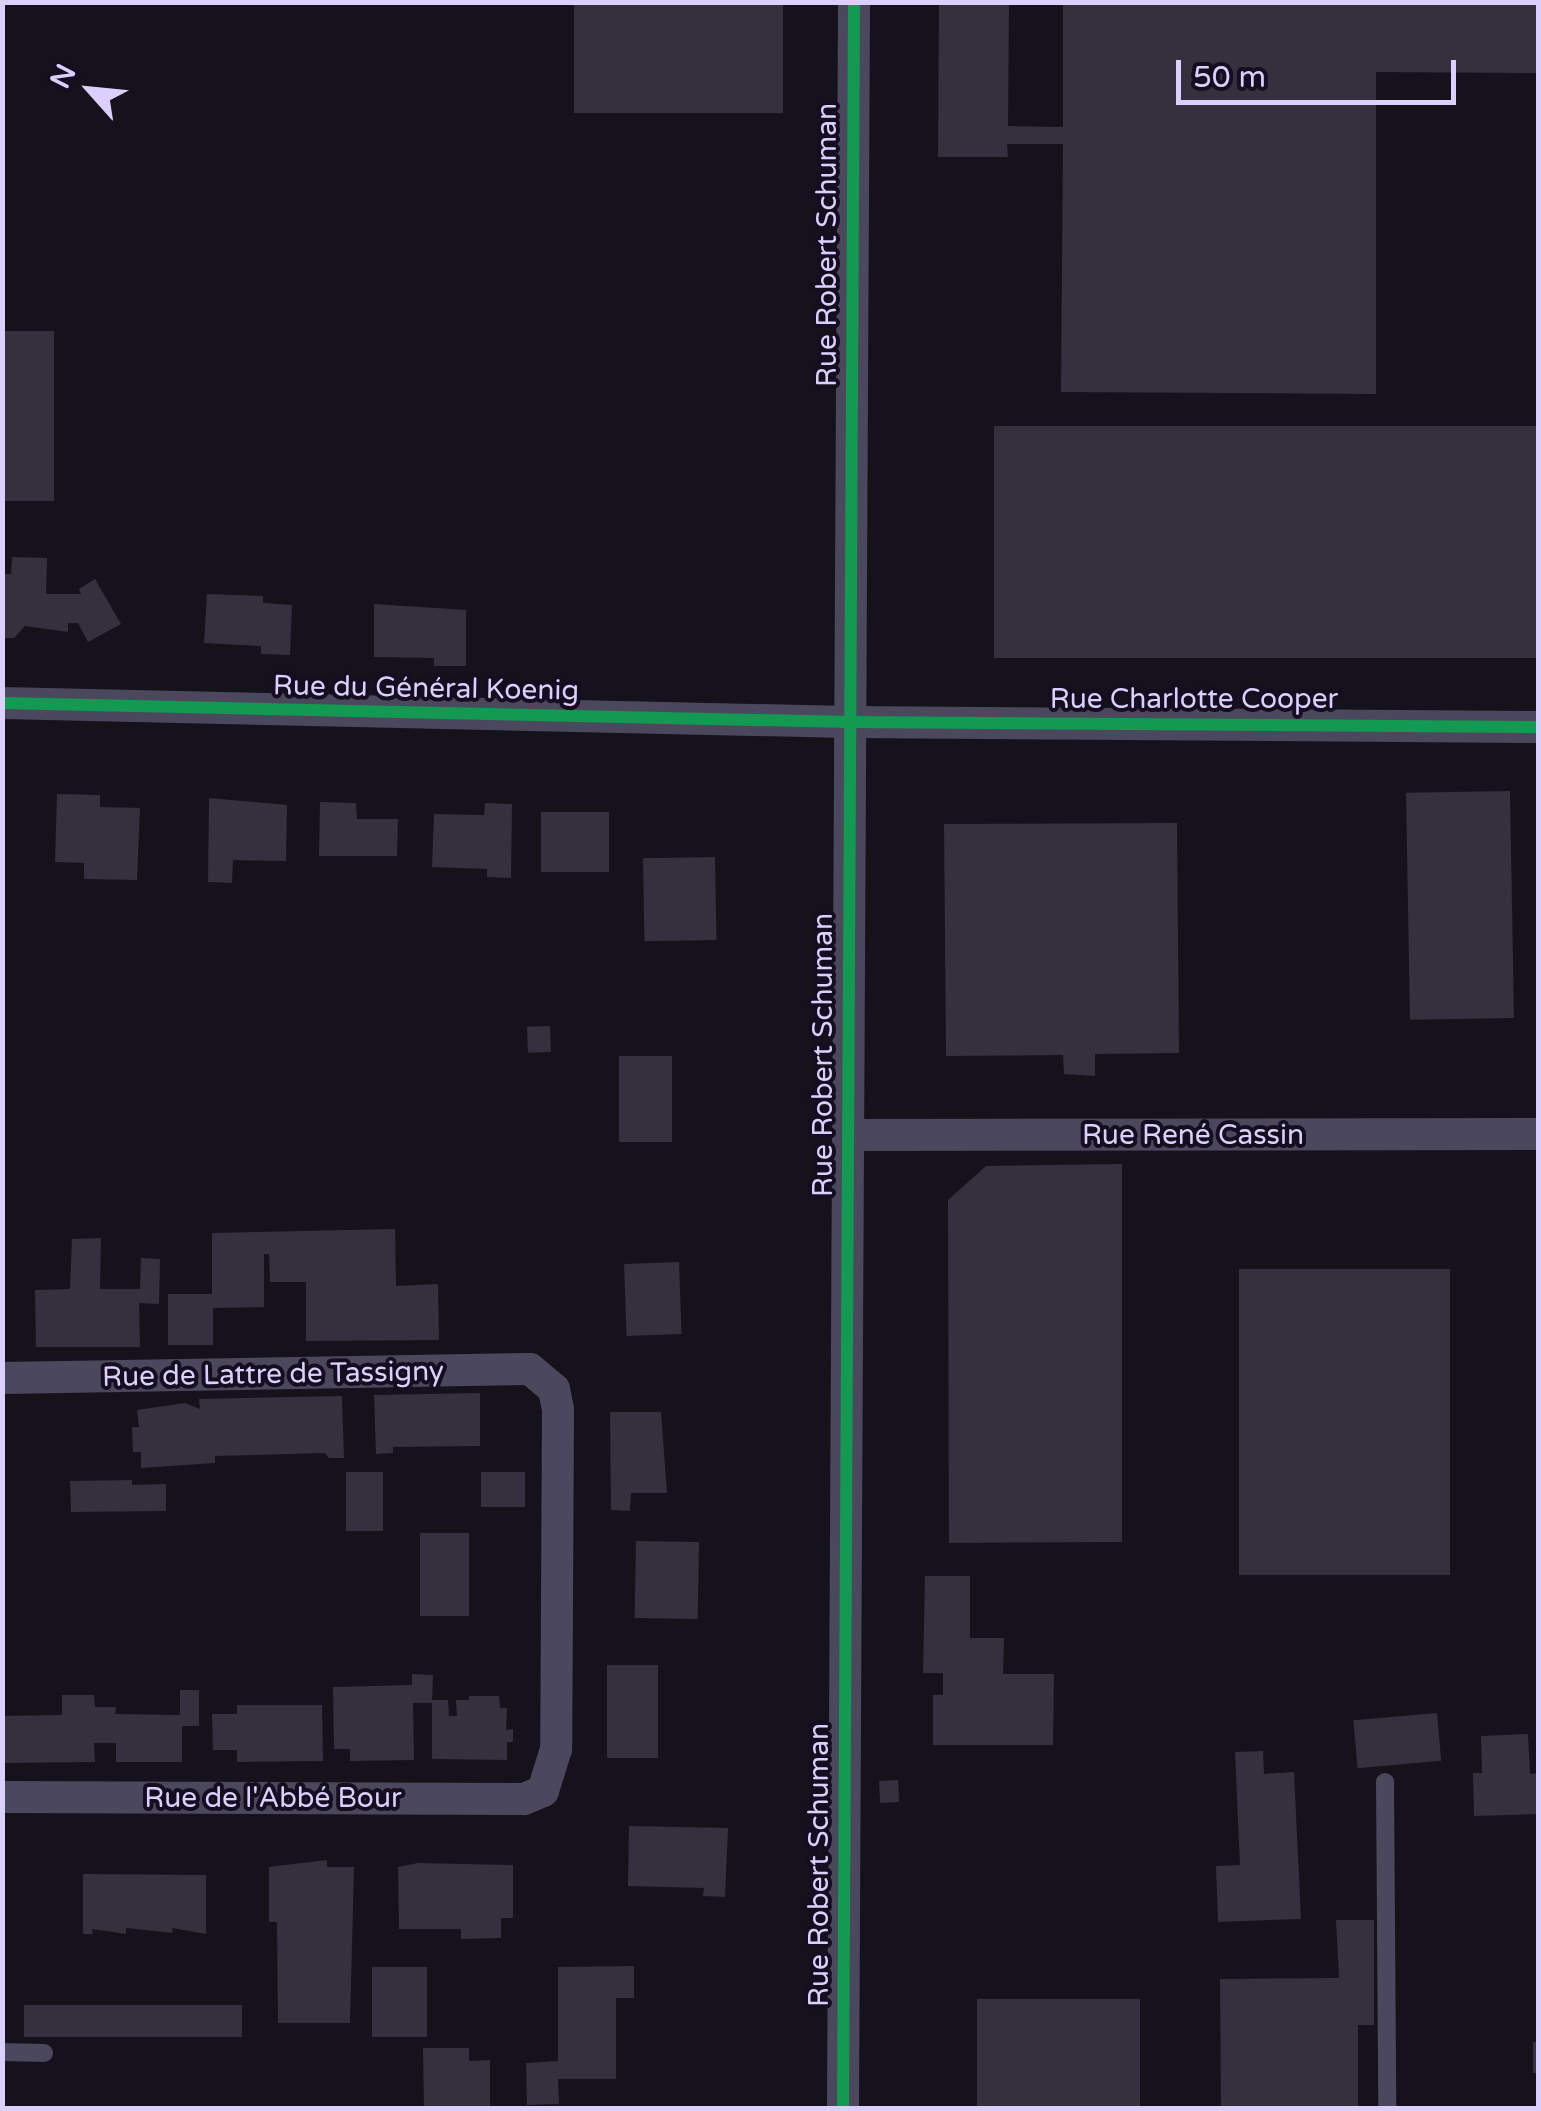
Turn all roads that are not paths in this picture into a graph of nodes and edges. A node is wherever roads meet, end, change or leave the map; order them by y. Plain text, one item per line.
1 (854, 2) edge
2 (2, 703) edge
3 (849, 722) junction
4 (1538, 727) edge
5 (1538, 1134) edge
6 (848, 1135) junction
7 (2, 1378) edge
8 (1385, 1782) dead end
9 (543, 1791) joint
10 (2, 1798) edge
11 (2, 2052) edge
12 (44, 2053) dead end
13 (843, 2108) edge
14 (1388, 2108) edge

1 - 3 street, Rue Robert Schuman
2 - 3 street, Rue du Général Koenig
3 - 4 street, Rue Charlotte Cooper
3 - 6 street, Rue Robert Schuman
5 - 6 street, Rue René Cassin
6 - 13 street, Rue Robert Schuman
7 - 9 street, Rue de Lattre de Tassigny
8 - 14 lane
9 - 10 street, Rue de l'Abbé Bour
11 - 12 lane

